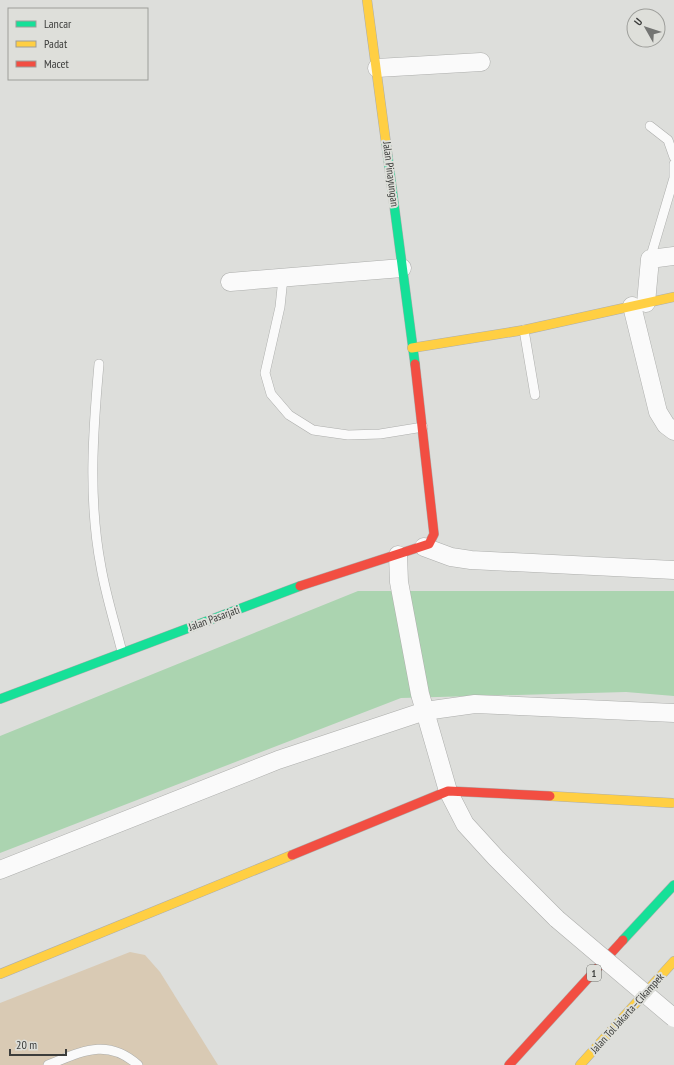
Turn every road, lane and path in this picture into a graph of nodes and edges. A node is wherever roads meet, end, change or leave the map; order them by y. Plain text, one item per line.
1 (367, 0) edge
2 (481, 62) dead end
3 (377, 68) junction
4 (650, 126) dead end
5 (674, 157) edge
6 (674, 164) edge
7 (674, 256) edge
8 (650, 259) junction
9 (402, 268) junction
10 (283, 278) junction
11 (230, 282) dead end
12 (674, 297) edge
13 (639, 305) junction
14 (524, 330) junction
15 (412, 348) junction
16 (99, 364) dead end
17 (535, 395) dead end
18 (423, 427) junction
19 (674, 431) edge
20 (426, 546) junction
21 (398, 555) junction
22 (674, 570) edge
23 (122, 652) junction
24 (0, 699) edge
25 (423, 703) junction
26 (674, 713) edge
27 (448, 791) junction
28 (672, 803) dead end
29 (0, 870) edge
30 (674, 885) edge
31 (674, 961) edge
32 (0, 974) edge
33 (674, 1018) edge
34 (48, 1065) edge
35 (138, 1065) edge
36 (509, 1065) edge
37 (580, 1065) edge

1 - 3 main road, Jalan Pinayungan
2 - 3 street
3 - 9 main road, Jalan Pinayungan
4 - 5 lane
6 - 8 lane
7 - 8 street
8 - 13 street
9 - 10 street
9 - 15 main road, Jalan Pinayungan
10 - 11 street
10 - 18 lane
12 - 13 main road
13 - 14 main road
13 - 19 street
14 - 15 main road
14 - 17 lane
15 - 18 main road, Jalan Pinayungan
16 - 23 lane
18 - 20 main road, Jalan Pinayungan
20 - 21 main road, Jalan Pasarjati
20 - 22 street
21 - 23 main road, Jalan Pasarjati
21 - 25 street
23 - 24 main road, Jalan Pasarjati
25 - 26 street
25 - 27 street
25 - 29 street
27 - 28 main road
27 - 32 main road
27 - 33 street, bridge
30 - 36 main road, 1
31 - 37 main road, Jalan Tol Jakarta–Cikampek
34 - 35 lane

